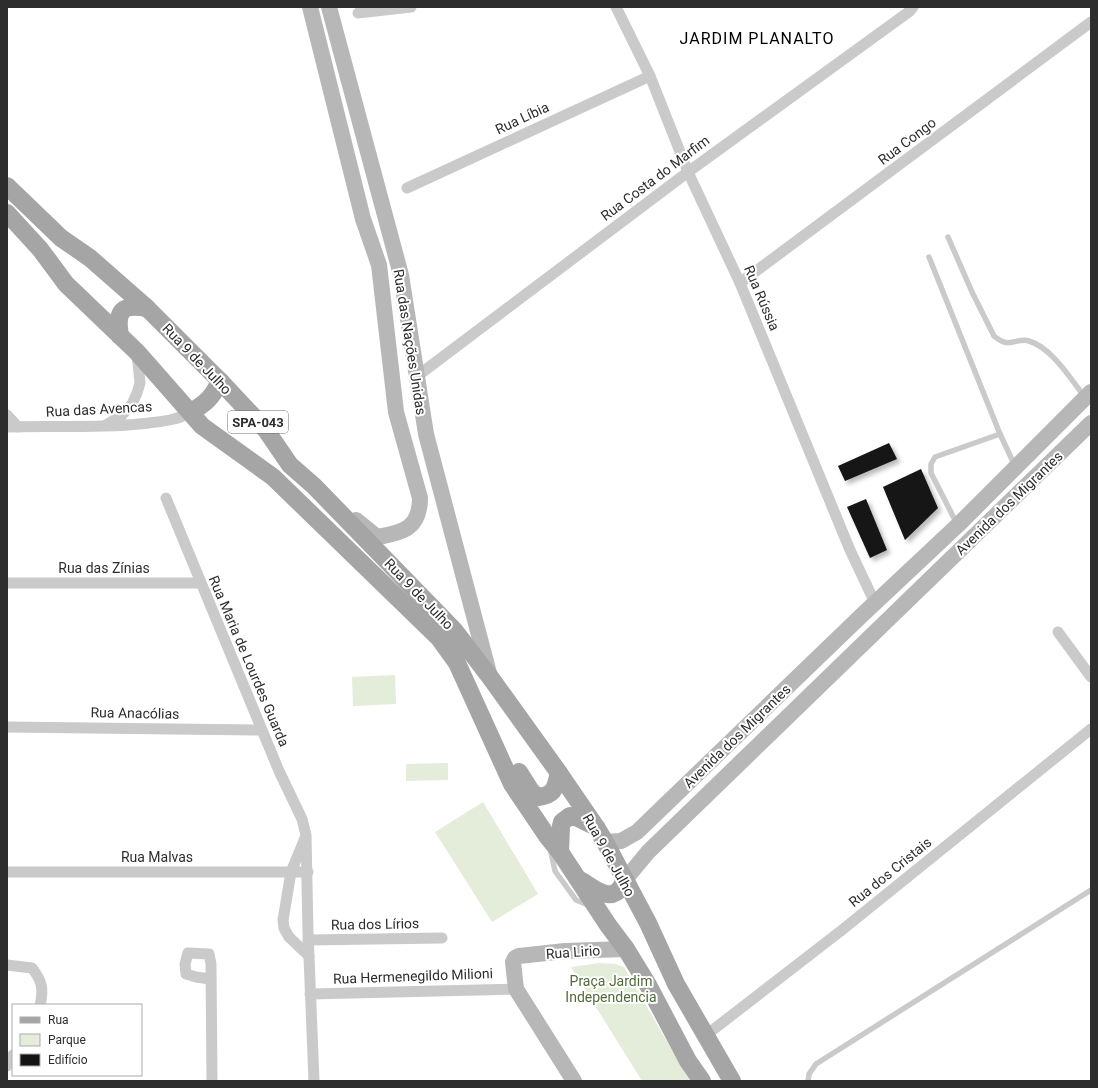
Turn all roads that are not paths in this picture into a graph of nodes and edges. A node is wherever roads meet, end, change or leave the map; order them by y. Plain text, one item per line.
1 (310, 7) edge
2 (330, 7) edge
3 (411, 7) edge
4 (616, 7) edge
5 (913, 7) edge
6 (358, 13) dead end
7 (1091, 22) edge
8 (650, 76) junction
9 (688, 172) junction
10 (7, 186) edge
11 (407, 188) dead end
12 (7, 213) edge
13 (948, 237) dead end
14 (929, 257) dead end
15 (740, 283) junction
16 (147, 308) junction
17 (120, 336) junction
18 (137, 352) junction
19 (416, 377) junction
20 (220, 381) junction
21 (1090, 399) edge
22 (191, 412) junction
23 (7, 415) edge
24 (1060, 423) junction
25 (1091, 423) edge
26 (12, 427) edge
27 (102, 427) junction
28 (1000, 434) junction
29 (1070, 444) junction
30 (1016, 468) junction
31 (314, 486) junction
32 (166, 498) dead end
33 (958, 525) junction
34 (7, 583) edge
35 (200, 583) junction
36 (926, 583) junction
37 (875, 603) junction
38 (861, 616) junction
39 (1058, 632) dead end
40 (457, 663) junction
41 (490, 677) junction
42 (1091, 677) edge
43 (808, 698) junction
44 (7, 727) edge
45 (1091, 729) edge
46 (262, 730) junction
47 (559, 773) junction
48 (306, 835) junction
49 (600, 835) junction
50 (547, 836) junction
51 (560, 852) junction
52 (7, 872) edge
53 (291, 872) junction
54 (308, 872) junction
55 (575, 876) junction
56 (624, 880) junction
57 (1091, 890) edge
58 (597, 909) junction
59 (442, 938) dead end
60 (308, 940) junction
61 (626, 949) junction
62 (309, 956) junction
63 (7, 965) edge
64 (210, 979) dead end
65 (648, 985) junction
66 (516, 988) junction
67 (310, 994) junction
68 (40, 1004) edge
69 (705, 1036) junction
70 (12, 1057) edge
71 (7, 1066) edge
72 (212, 1081) edge
73 (314, 1081) edge
74 (574, 1081) edge
75 (702, 1081) edge
76 (732, 1081) edge
77 (808, 1081) edge

1 - 31 street, Rua das Nações Unidas
2 - 19 street, Rua das Nações Unidas
3 - 6 street
4 - 8 street, Rua Rússia
5 - 9 street, Rua Costa do Marfim
7 - 15 street, Rua Congo
8 - 9 street, Rua Rússia
8 - 11 street, Rua Líbia
9 - 15 street, Rua Rússia
9 - 19 street, Rua Costa do Marfim
10 - 16 main road, Rua 9 de Julho / SPA-043
12 - 17 main road, Rua 9 de Julho / SPA-043
13 - 21 lane
14 - 28 lane
15 - 37 street, Rua Rússia
16 - 17 main road
16 - 20 main road, Rua 9 de Julho / SPA-043
17 - 18 main road, Rua 9 de Julho / SPA-043
18 - 22 main road, Rua 9 de Julho / SPA-043
18 - 27 street
19 - 41 street, Rua das Nações Unidas
20 - 22 main road
20 - 31 main road, Rua 9 de Julho / SPA-043
21 - 24 street, Avenida dos Migrantes
22 - 27 street, Rua das Avencas
22 - 40 main road, Rua 9 de Julho / SPA-043
23 - 26 street
24 - 29 street
24 - 30 street, Avenida dos Migrantes
25 - 29 street, Avenida dos Migrantes
26 - 27 street, Rua das Avencas
28 - 30 lane
28 - 33 lane
29 - 36 street, Avenida dos Migrantes
30 - 33 street, Avenida dos Migrantes
30 - 36 street, Avenida dos Migrantes
31 - 41 main road, Rua 9 de Julho / SPA-043
32 - 35 street, Rua Maria de Lourdes Guarda
33 - 37 street, Avenida dos Migrantes
34 - 35 street, Rua das Zínias
35 - 46 street, Rua Maria de Lourdes Guarda
36 - 43 street, Avenida dos Migrantes
37 - 38 street, Avenida dos Migrantes
38 - 43 street, Avenida dos Migrantes
38 - 49 street, Avenida dos Migrantes
39 - 42 street
40 - 47 main road
40 - 50 main road, Rua 9 de Julho
41 - 47 main road, Rua 9 de Julho
43 - 56 street, Avenida dos Migrantes
44 - 46 street, Rua Anacólias
45 - 69 street, Rua dos Cristais
46 - 48 street, Rua Maria de Lourdes Guarda
47 - 49 main road, Rua 9 de Julho
48 - 53 street
48 - 54 street, Rua Maria de Lourdes Guarda
49 - 51 main road
49 - 56 main road, Rua 9 de Julho
50 - 51 main road, Rua 9 de Julho
50 - 58 lane
51 - 55 main road, Rua 9 de Julho
52 - 53 street, Rua Malvas
53 - 54 street, Rua Malvas
53 - 62 street
54 - 60 street, Rua Maria de Lourdes Guarda
55 - 56 main road
55 - 58 main road, Rua 9 de Julho
56 - 69 main road, Rua 9 de Julho
57 - 77 lane
58 - 61 main road, Rua 9 de Julho
59 - 60 street, Rua dos Lírios
60 - 62 street, Rua Maria de Lourdes Guarda
61 - 65 main road, Rua 9 de Julho
61 - 66 street, Rua Lirio
62 - 67 street, Rua Maria de Lourdes Guarda
63 - 68 street
64 - 72 street
65 - 69 main road
65 - 75 main road, Rua 9 de Julho
66 - 67 street, Rua Hermenegildo Milioni
66 - 74 street
67 - 73 street, Rua Maria de Lourdes Guarda
69 - 76 main road, Rua 9 de Julho
70 - 71 street

